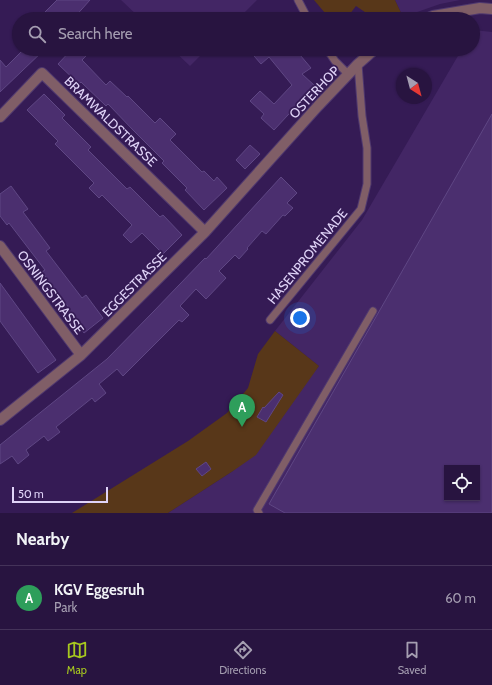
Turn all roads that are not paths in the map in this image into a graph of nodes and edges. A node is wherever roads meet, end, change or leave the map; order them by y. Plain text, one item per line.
1 (298, 0) edge
2 (492, 9) edge
3 (304, 12) edge
4 (454, 12) edge
5 (332, 56) edge
6 (367, 56) edge
7 (358, 64) junction
8 (348, 74) junction
9 (0, 117) edge
10 (275, 155) joint
11 (205, 232) junction
12 (0, 246) edge
13 (374, 311) dead end
14 (270, 320) dead end
15 (81, 355) junction
16 (0, 420) edge
17 (259, 513) edge

1 - 3 lane
2 - 4 street
5 - 8 lane
6 - 7 street, OSTERHOP
7 - 8 street, OSTERHOP
7 - 14 lane, HASENPROMENADE
8 - 10 street, OSTERHOP
9 - 11 street, BRAMWALDSTRASSE
10 - 11 street, EGGESTRASSE
11 - 15 street, EGGESTRASSE
12 - 15 street, OSNINGSTRASSE
13 - 17 lane
15 - 16 street, EGGESTRASSE

